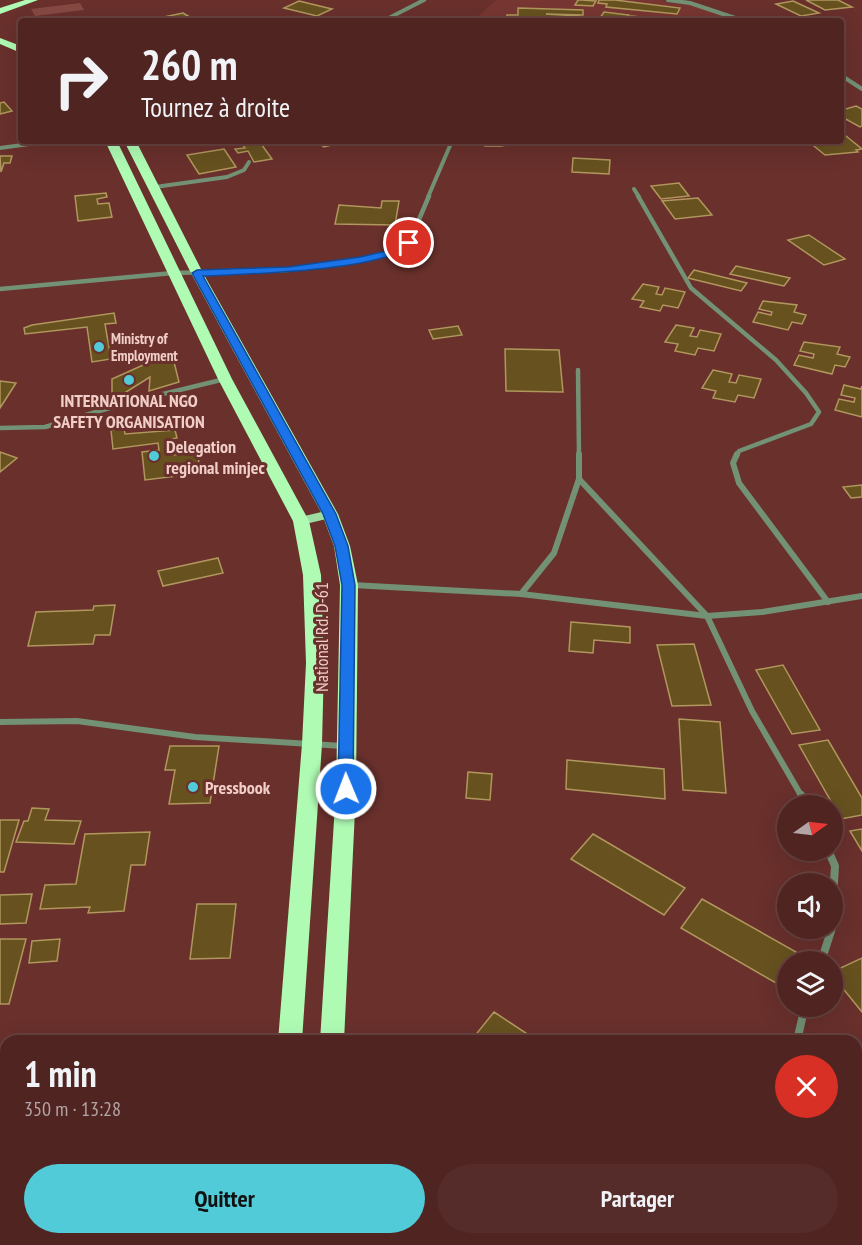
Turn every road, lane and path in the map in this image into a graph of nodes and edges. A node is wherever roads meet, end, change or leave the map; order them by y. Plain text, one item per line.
1 (7, 0) edge
2 (34, 0) edge
3 (424, 0) edge
4 (668, 0) edge
5 (0, 2) edge
6 (0, 10) edge
7 (389, 18) edge
8 (735, 18) edge
9 (0, 41) edge
10 (18, 49) edge
11 (0, 51) edge
12 (18, 59) edge
13 (844, 77) edge
14 (861, 87) edge
15 (29, 144) edge
16 (112, 144) edge
17 (132, 144) edge
18 (451, 144) edge
19 (0, 148) edge
20 (249, 162) dead end
21 (155, 187) junction
22 (634, 189) dead end
23 (172, 273) junction
24 (197, 273) junction
25 (0, 289) edge
26 (578, 370) dead end
27 (225, 379) junction
28 (0, 428) edge
29 (579, 479) junction
30 (330, 514) junction
31 (301, 521) junction
32 (348, 585) junction
33 (521, 594) junction
34 (862, 596) edge
35 (828, 602) junction
36 (707, 616) junction
37 (0, 722) edge
38 (312, 744) junction
39 (345, 746) junction
40 (801, 795) edge
41 (802, 1017) edge
42 (290, 1035) edge
43 (332, 1035) edge
44 (798, 1035) edge

1 - 5 highway
2 - 6 highway
3 - 7 street
4 - 8 street
9 - 10 highway
11 - 12 highway
13 - 14 street
15 - 19 street
16 - 23 highway, National Rd. D-61
17 - 21 highway, National Rd. D-61
18 - 24 street
20 - 21 street
21 - 24 highway, National Rd. D-61
22 - 35 street
23 - 24 street
23 - 25 street
23 - 27 highway, National Rd. D-61
24 - 30 highway, National Rd. D-61
26 - 29 street
27 - 28 street
27 - 31 highway, National Rd. D-61
29 - 33 street
29 - 36 street
30 - 31 main road
30 - 32 highway, National Rd. D-61
31 - 38 highway, National Rd. D-61
32 - 33 street
32 - 39 highway, National Rd. D-61
33 - 36 street
34 - 35 street
35 - 36 street
36 - 40 street
37 - 38 street
38 - 39 street
38 - 42 highway, National Rd. D-61
39 - 43 highway, National Rd. D-61
41 - 44 street

